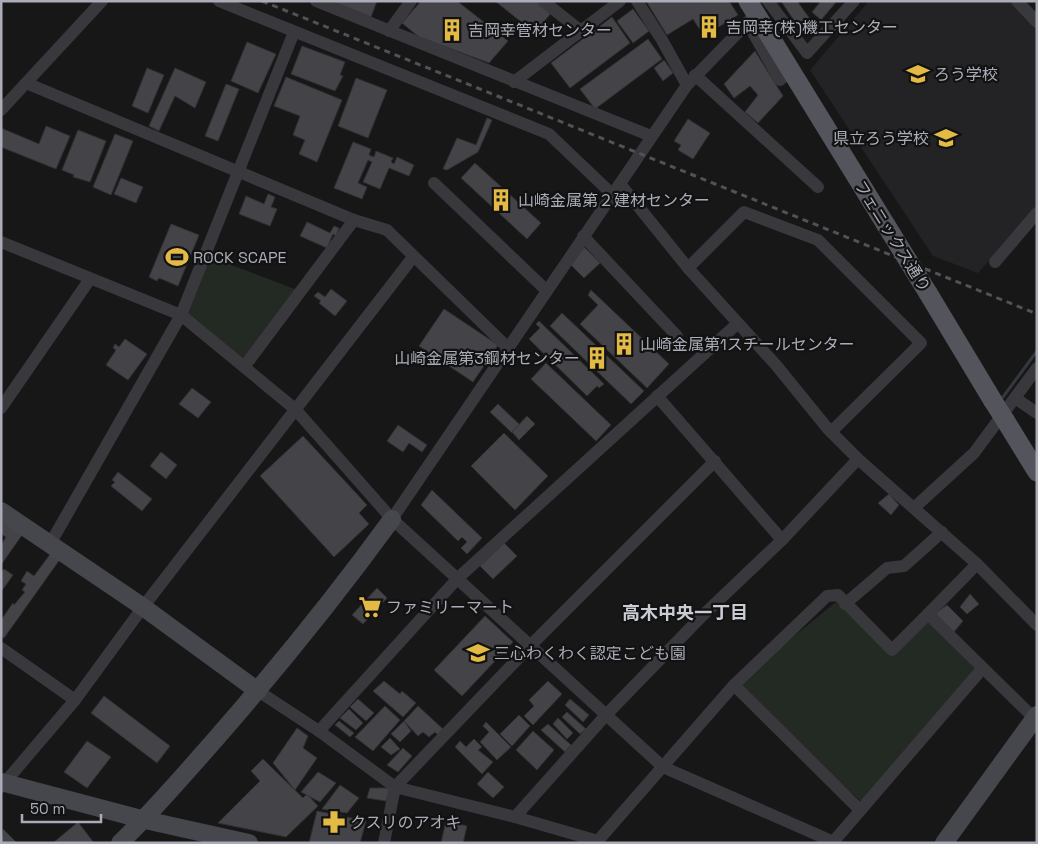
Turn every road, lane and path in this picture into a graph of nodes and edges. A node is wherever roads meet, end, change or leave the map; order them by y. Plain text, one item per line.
1 (102, 1) edge
2 (219, 1) edge
3 (316, 1) edge
4 (411, 1) edge
5 (543, 1) edge
6 (620, 1) edge
7 (636, 1) edge
8 (854, 1) edge
9 (1023, 3) edge
10 (755, 10) edge
11 (1037, 22) edge
12 (389, 31) junction
13 (581, 31) junction
14 (294, 32) junction
15 (807, 53) junction
16 (795, 65) dead end
17 (783, 77) dead end
18 (691, 80) junction
19 (514, 82) junction
20 (26, 84) junction
21 (1, 110) edge
22 (652, 136) junction
23 (238, 170) junction
24 (434, 183) dead end
25 (818, 187) dead end
26 (617, 190) junction
27 (1037, 213) edge
28 (354, 220) junction
29 (583, 236) junction
30 (1, 242) edge
31 (413, 257) junction
32 (994, 262) dead end
33 (688, 268) junction
34 (90, 279) junction
35 (546, 290) junction
36 (181, 315) junction
37 (737, 324) junction
38 (676, 336) dead end
39 (508, 346) junction
40 (244, 366) junction
41 (1037, 368) edge
42 (657, 396) junction
43 (1015, 398) junction
44 (1, 408) edge
45 (295, 409) junction
46 (1037, 413) edge
47 (831, 432) junction
48 (858, 459) junction
49 (715, 462) junction
50 (1037, 472) edge
51 (915, 507) junction
52 (1, 511) edge
53 (392, 519) junction
54 (942, 532) junction
55 (782, 540) junction
56 (50, 544) junction
57 (977, 564) junction
58 (458, 578) junction
59 (845, 604) junction
60 (143, 607) junction
61 (928, 614) junction
62 (1037, 625) edge
63 (530, 646) junction
64 (1, 648) edge
65 (982, 669) junction
66 (734, 685) junction
67 (258, 691) junction
68 (75, 700) junction
69 (606, 714) junction
70 (1036, 716) edge
71 (319, 731) junction
72 (663, 767) junction
73 (3, 784) edge
74 (395, 788) junction
75 (860, 810) junction
76 (516, 817) junction
77 (144, 820) junction
78 (597, 842) edge
79 (835, 842) edge
80 (120, 843) edge
81 (249, 843) edge
82 (384, 843) edge
83 (944, 843) edge

1 - 20 street
2 - 14 street
3 - 12 street
4 - 12 street
5 - 13 street
6 - 13 street
7 - 18 street
8 - 15 street
9 - 11 street
10 - 15 street
10 - 17 street
10 - 18 street
10 - 50 main road, フェニックス通り, bridge
12 - 19 street
13 - 19 street
14 - 23 street
14 - 26 street
15 - 16 street
18 - 22 street
18 - 25 street
19 - 22 street
20 - 21 street
20 - 23 street
22 - 26 street
23 - 28 street
23 - 36 street
24 - 35 street
26 - 29 street
26 - 33 street
27 - 32 street
28 - 31 street
28 - 40 street
29 - 35 street
29 - 38 street
30 - 34 street
31 - 39 street
31 - 45 street
33 - 37 street
33 - 47 street
34 - 36 street
34 - 44 street
35 - 39 street
36 - 40 street
36 - 56 street
37 - 42 street
37 - 47 street
39 - 53 street
40 - 45 street
41 - 43 street
42 - 49 street
42 - 58 street
43 - 46 street
43 - 51 street
45 - 53 street
45 - 60 street
47 - 48 street
48 - 51 street
48 - 55 street
49 - 55 street
49 - 63 street
51 - 54 street
52 - 56 street
53 - 58 street
53 - 67 street
54 - 57 street
54 - 59 street
55 - 69 street
56 - 60 street
57 - 61 street
57 - 62 street
58 - 63 street
58 - 71 street
59 - 61 street
59 - 66 street
60 - 67 street
60 - 68 street
61 - 65 street
63 - 69 street
63 - 74 street
64 - 68 street
65 - 70 street
65 - 75 street
66 - 72 street
66 - 75 street
67 - 71 street
67 - 77 street
68 - 73 street
69 - 72 street
69 - 76 street
70 - 83 street
71 - 74 street
72 - 78 street
72 - 79 street
73 - 77 street
74 - 76 street
74 - 82 street
75 - 79 street
76 - 78 street
77 - 80 street
77 - 81 street

